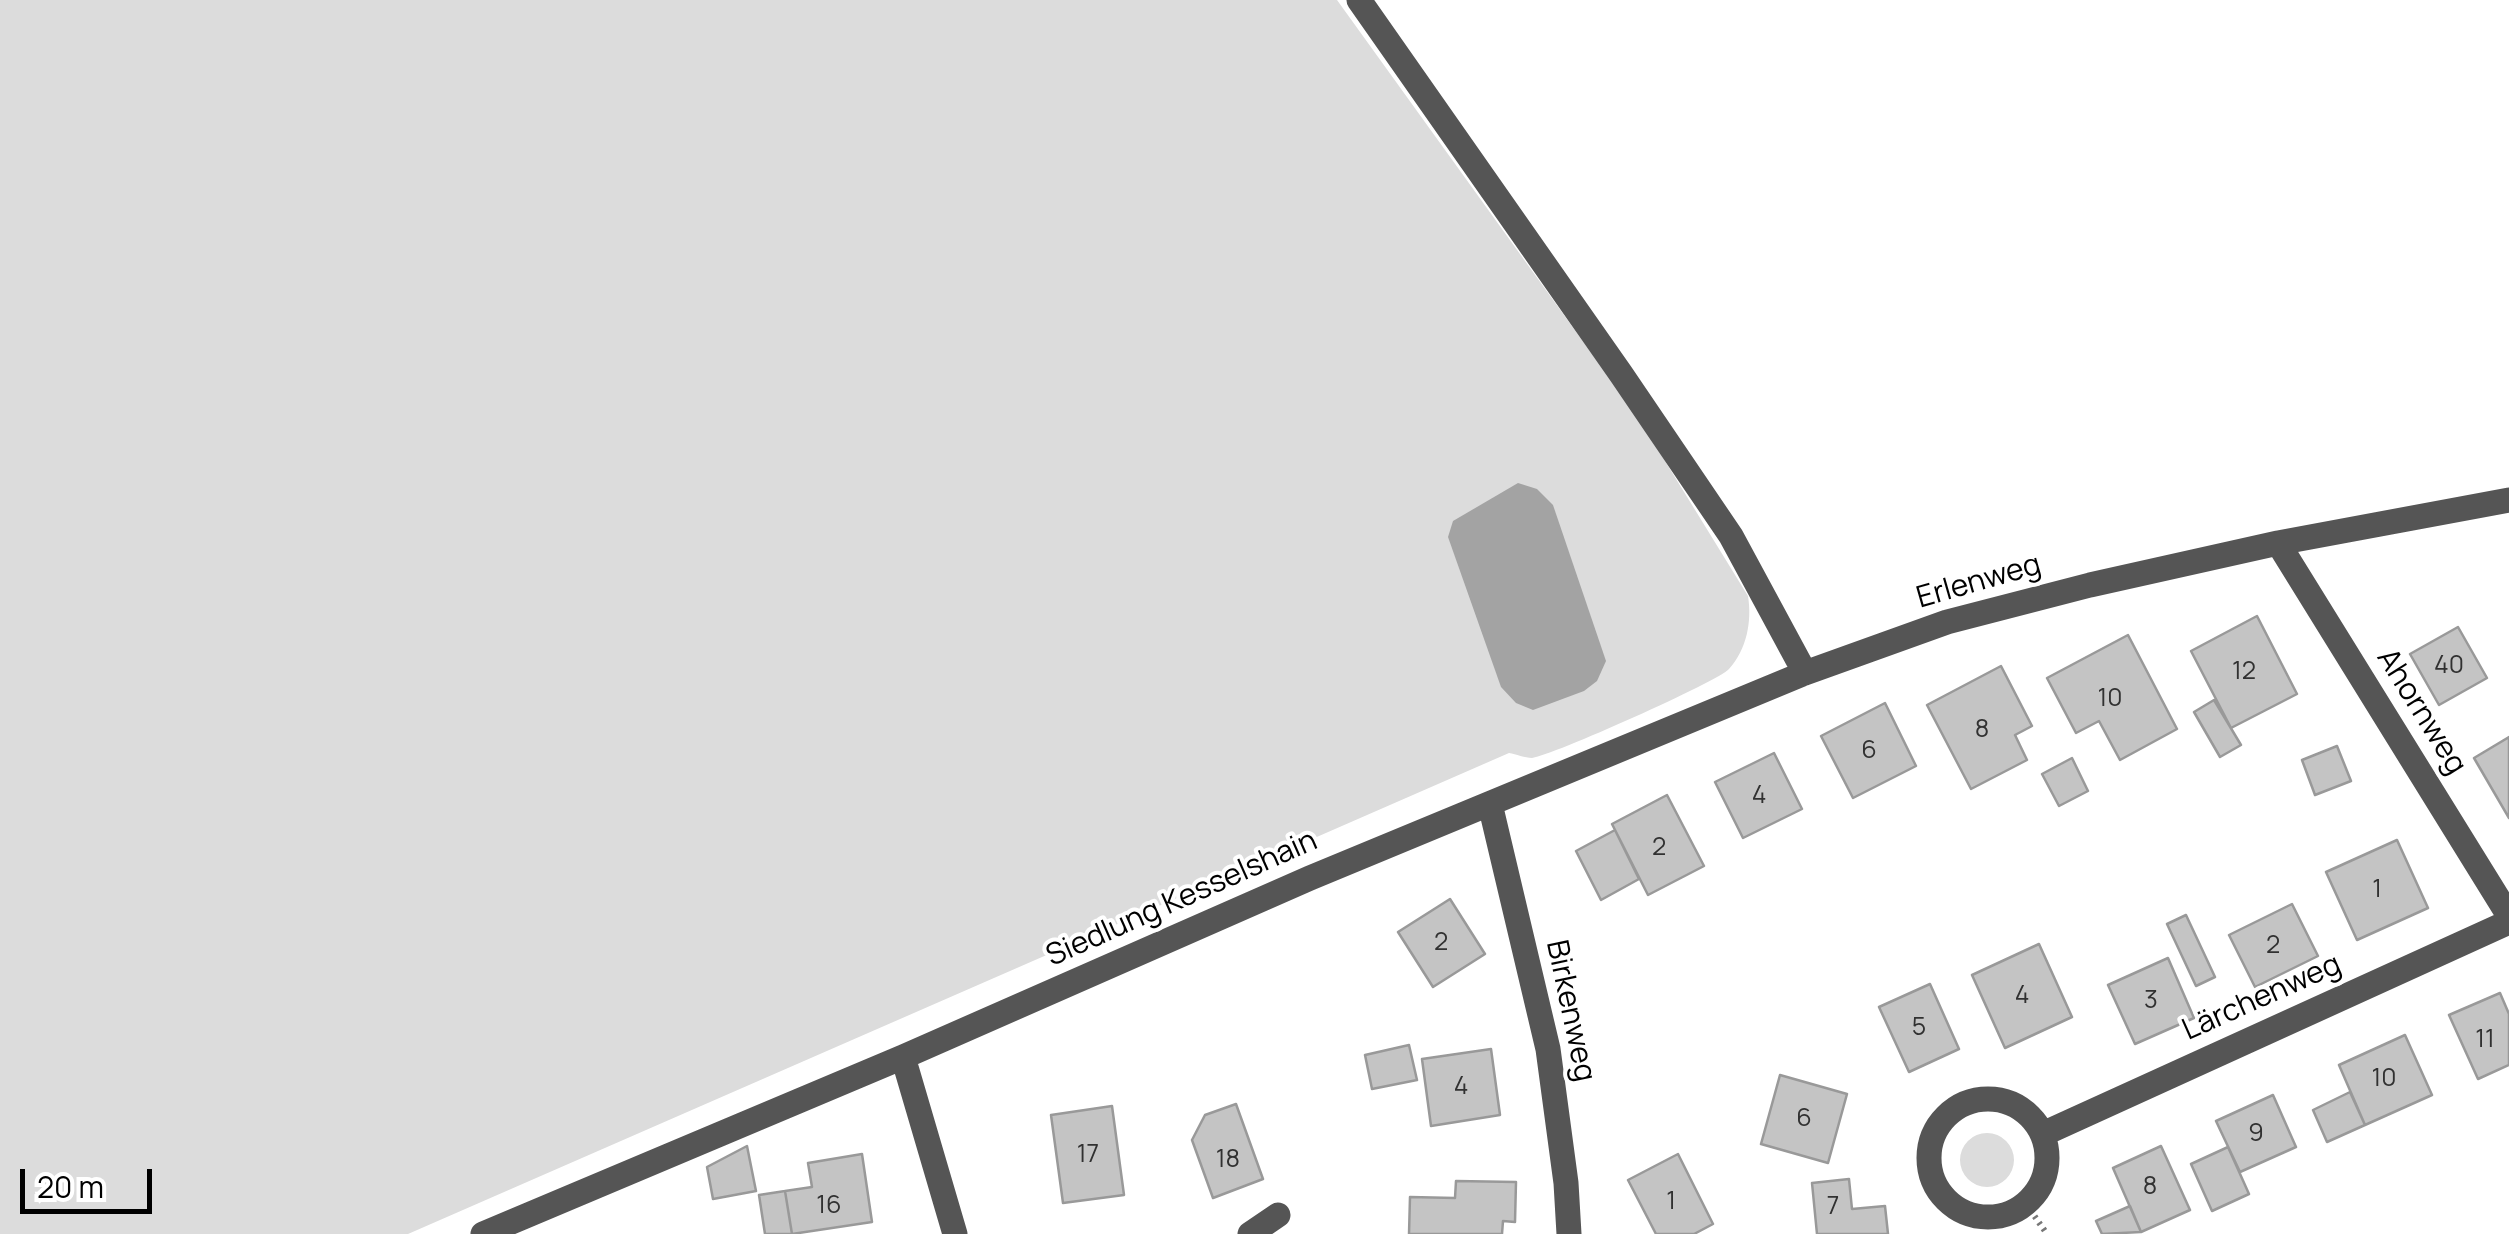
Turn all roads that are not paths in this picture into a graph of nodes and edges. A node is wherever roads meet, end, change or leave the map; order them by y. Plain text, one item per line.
1 (1358, 0) edge
2 (2509, 500) edge
3 (2278, 544) junction
4 (1805, 672) junction
5 (1490, 804) junction
6 (2509, 919) edge
7 (903, 1057) junction
8 (2042, 1134) junction
9 (1278, 1216) dead end
10 (483, 1234) edge
11 (955, 1234) edge
12 (1250, 1234) edge
13 (1569, 1234) edge

1 - 4 street
2 - 3 street, Erlenweg
3 - 4 street, Erlenweg
3 - 6 street, Ahornweg
4 - 5 street, Erlenweg
5 - 7 street, Siedlung Kesselshain
5 - 13 street, Birkenweg
6 - 8 street, Lärchenweg
7 - 10 street, Siedlung Kesselshain
7 - 11 street
8 - 8 street
9 - 12 street

